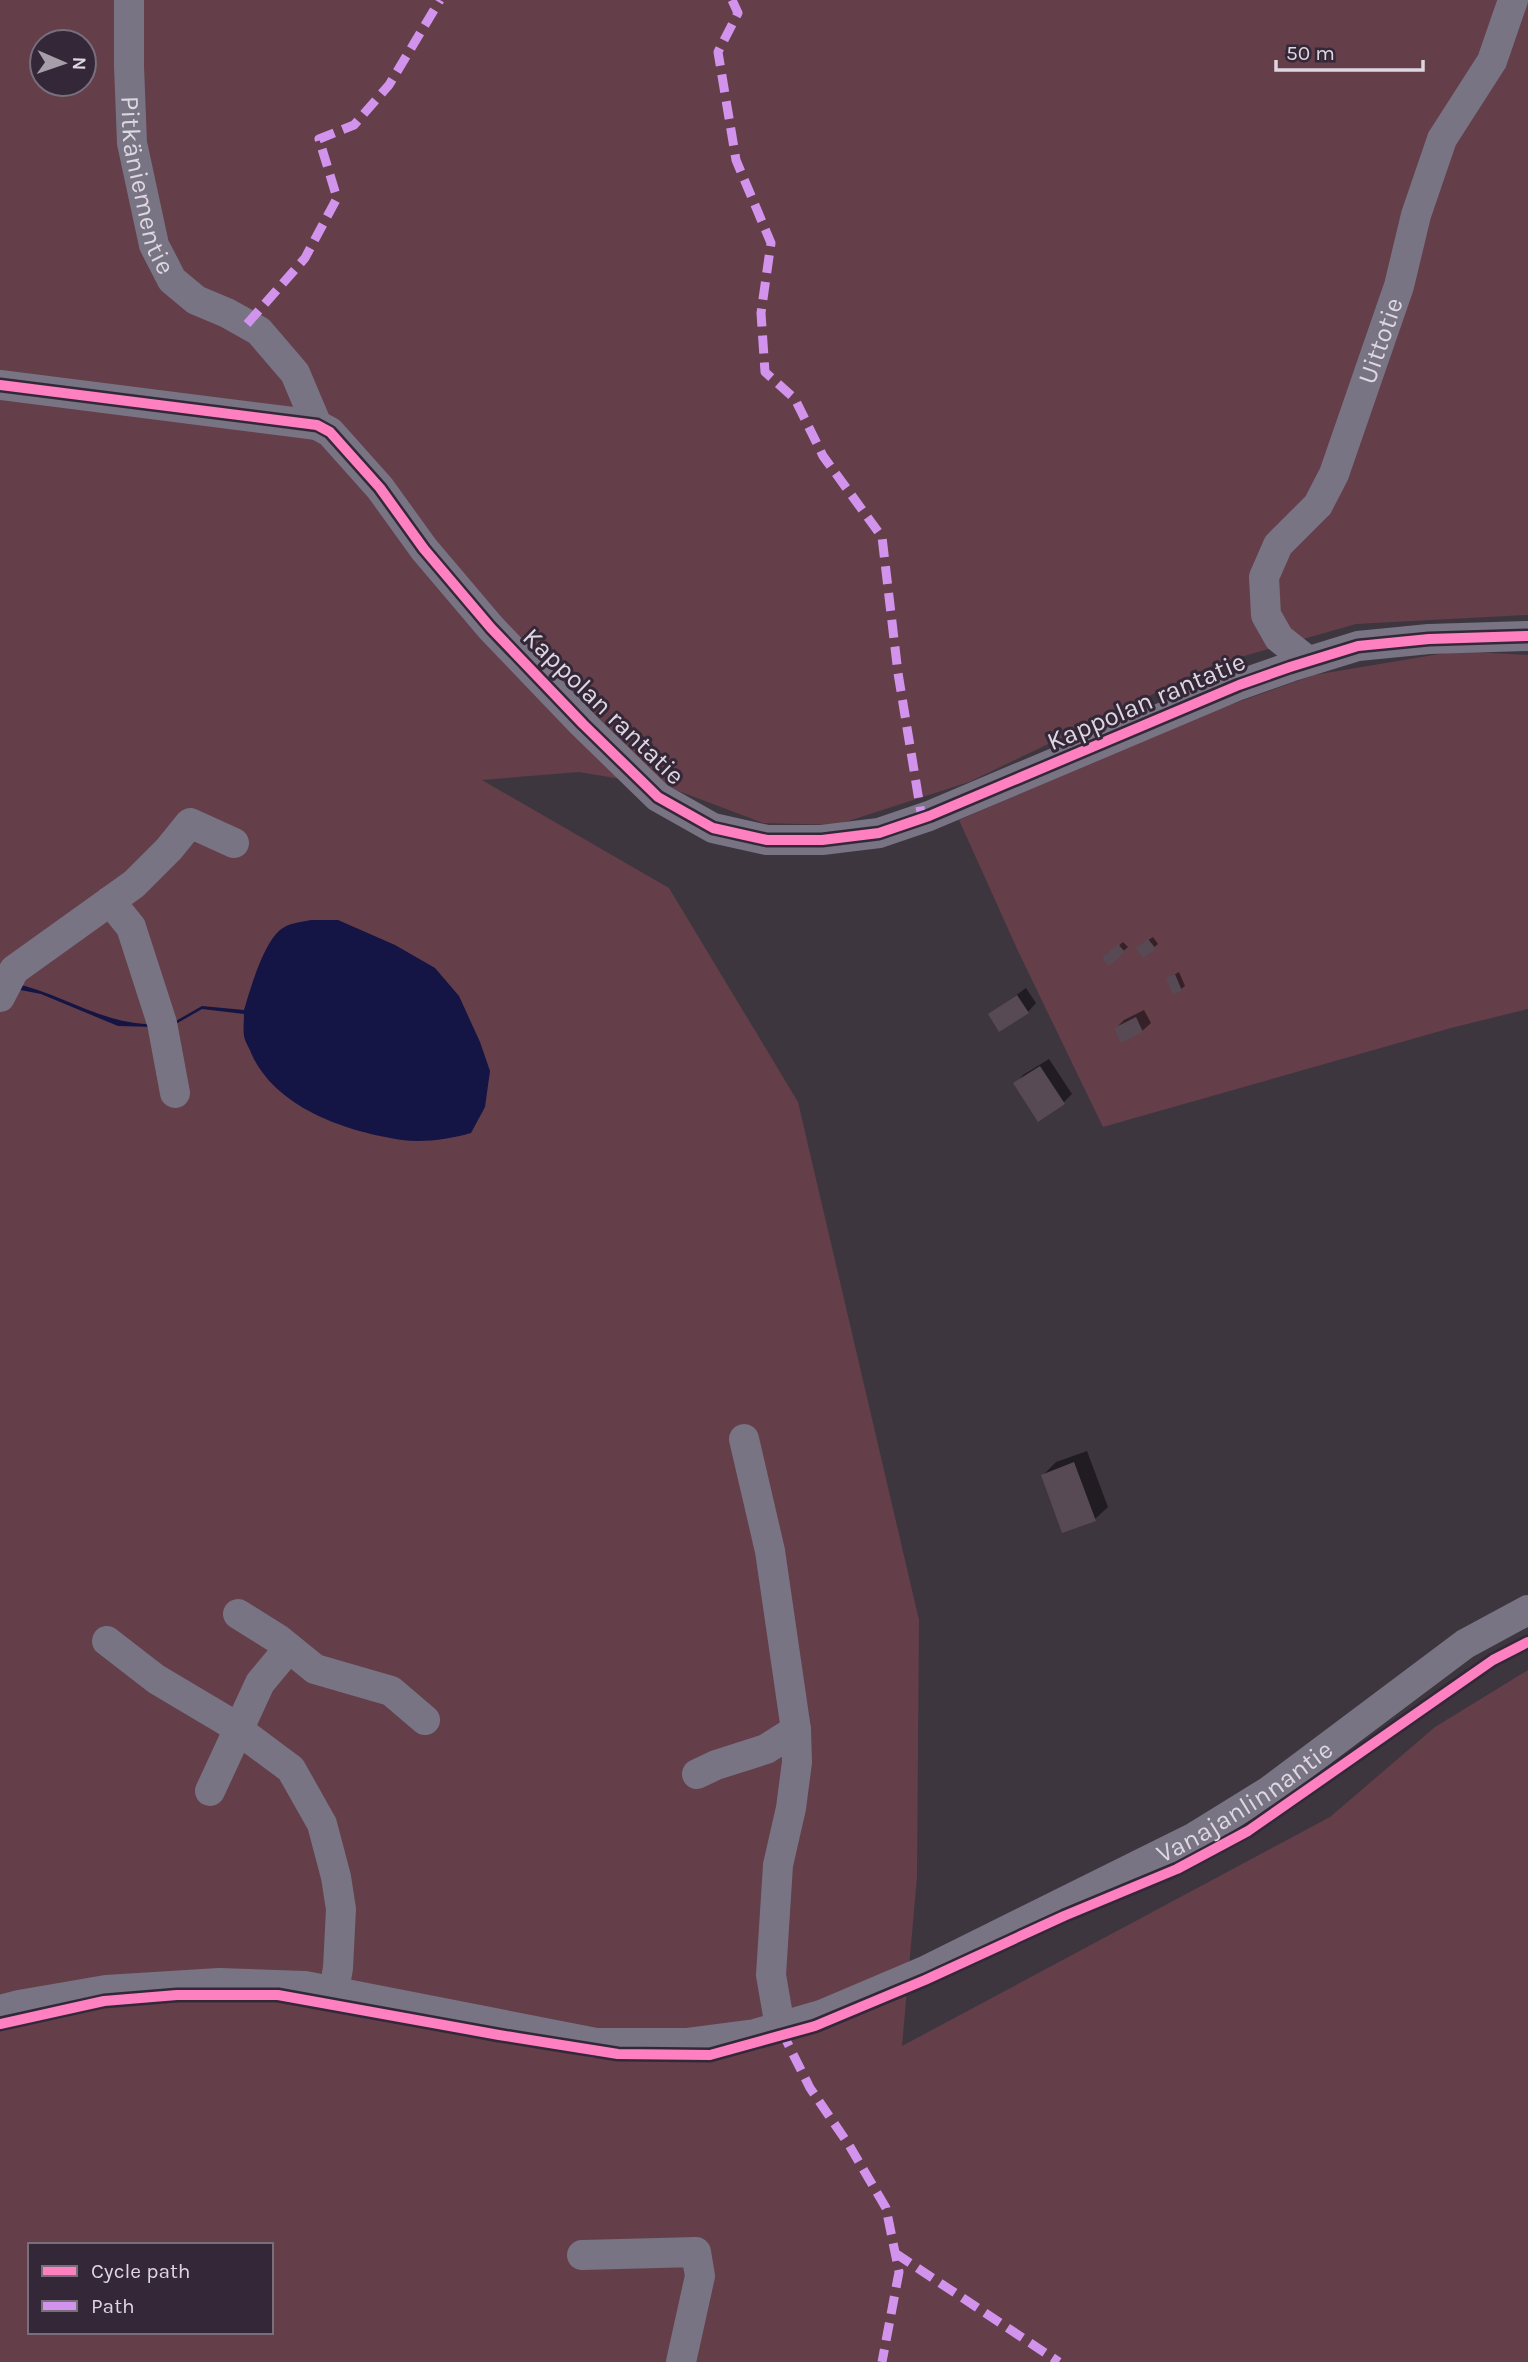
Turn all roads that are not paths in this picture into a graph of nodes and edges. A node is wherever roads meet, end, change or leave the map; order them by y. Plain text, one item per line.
1 (129, 0) edge
2 (1513, 0) edge
3 (0, 385) edge
4 (317, 425) junction
5 (1528, 636) edge
6 (1308, 661) junction
7 (234, 844) dead end
8 (110, 901) junction
9 (0, 996) edge
10 (176, 1093) dead end
11 (744, 1439) dead end
12 (1528, 1610) edge
13 (238, 1614) dead end
14 (107, 1641) dead end
15 (289, 1648) junction
16 (425, 1720) dead end
17 (239, 1730) junction
18 (796, 1730) junction
19 (697, 1774) dead end
20 (210, 1791) dead end
21 (334, 1992) junction
22 (0, 2010) edge
23 (780, 2027) junction
24 (582, 2255) dead end
25 (681, 2362) edge

1 - 4 street, Pitkäniementie
2 - 6 street, Uittotie
3 - 4 street
4 - 6 street, Kappolan rantatie
5 - 6 street, Kappolan rantatie
7 - 8 street
8 - 9 street
8 - 10 street
11 - 18 street
12 - 23 street, Vanajanlinnantie
13 - 15 street
14 - 17 street
15 - 16 street
15 - 17 street
17 - 20 street
17 - 21 street
18 - 19 street
18 - 23 street
21 - 22 street, Vanajanlinnantie
21 - 23 street, Vanajanlinnantie
24 - 25 street

